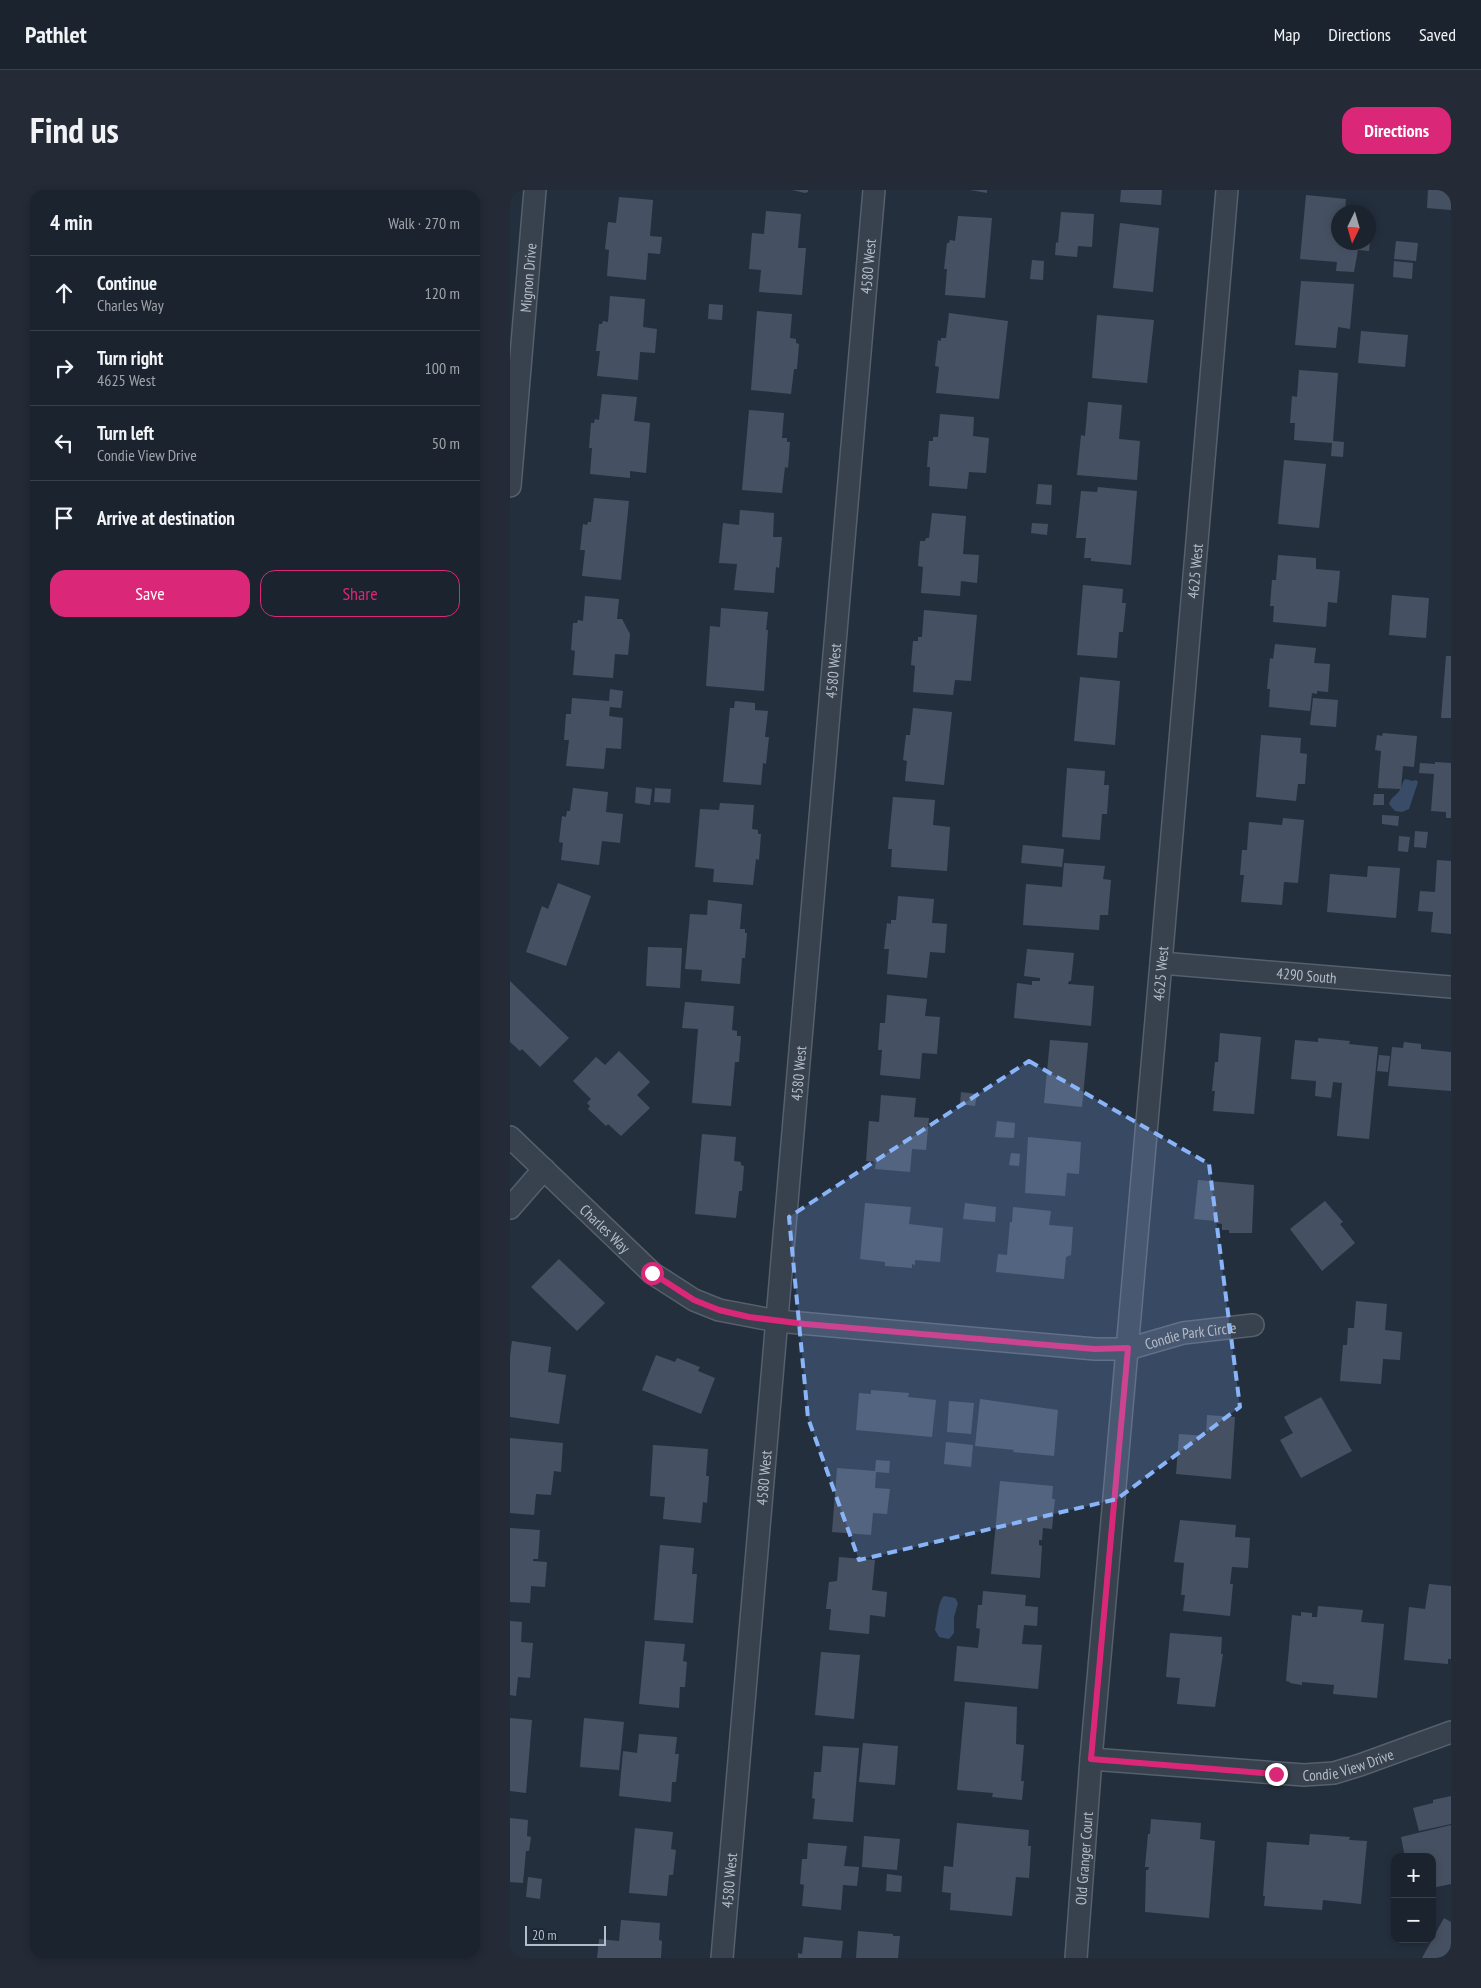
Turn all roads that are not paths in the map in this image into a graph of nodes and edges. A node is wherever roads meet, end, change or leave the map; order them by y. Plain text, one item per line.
1 (535, 190) edge
2 (874, 190) edge
3 (1226, 190) edge
4 (510, 486) edge
5 (1161, 963) junction
6 (1451, 987) edge
7 (510, 1137) edge
8 (544, 1169) junction
9 (510, 1208) edge
10 (777, 1320) junction
11 (1253, 1325) dead end
12 (1128, 1348) junction
13 (1451, 1732) edge
14 (1091, 1759) junction
15 (722, 1958) edge
16 (1076, 1958) edge

1 - 4 street, Mignon Drive
2 - 10 street, 4580 West
3 - 5 street, 4625 West
5 - 6 street, 4290 South
5 - 12 street, 4625 West
7 - 8 street, Charles Way
8 - 9 street
8 - 10 street, Charles Way
10 - 12 street, Charles Way
10 - 15 street, 4580 West
11 - 12 street, Condie Park Circle
12 - 14 street, 4625 West
13 - 14 street, Condie View Drive
14 - 16 street, Old Granger Court

